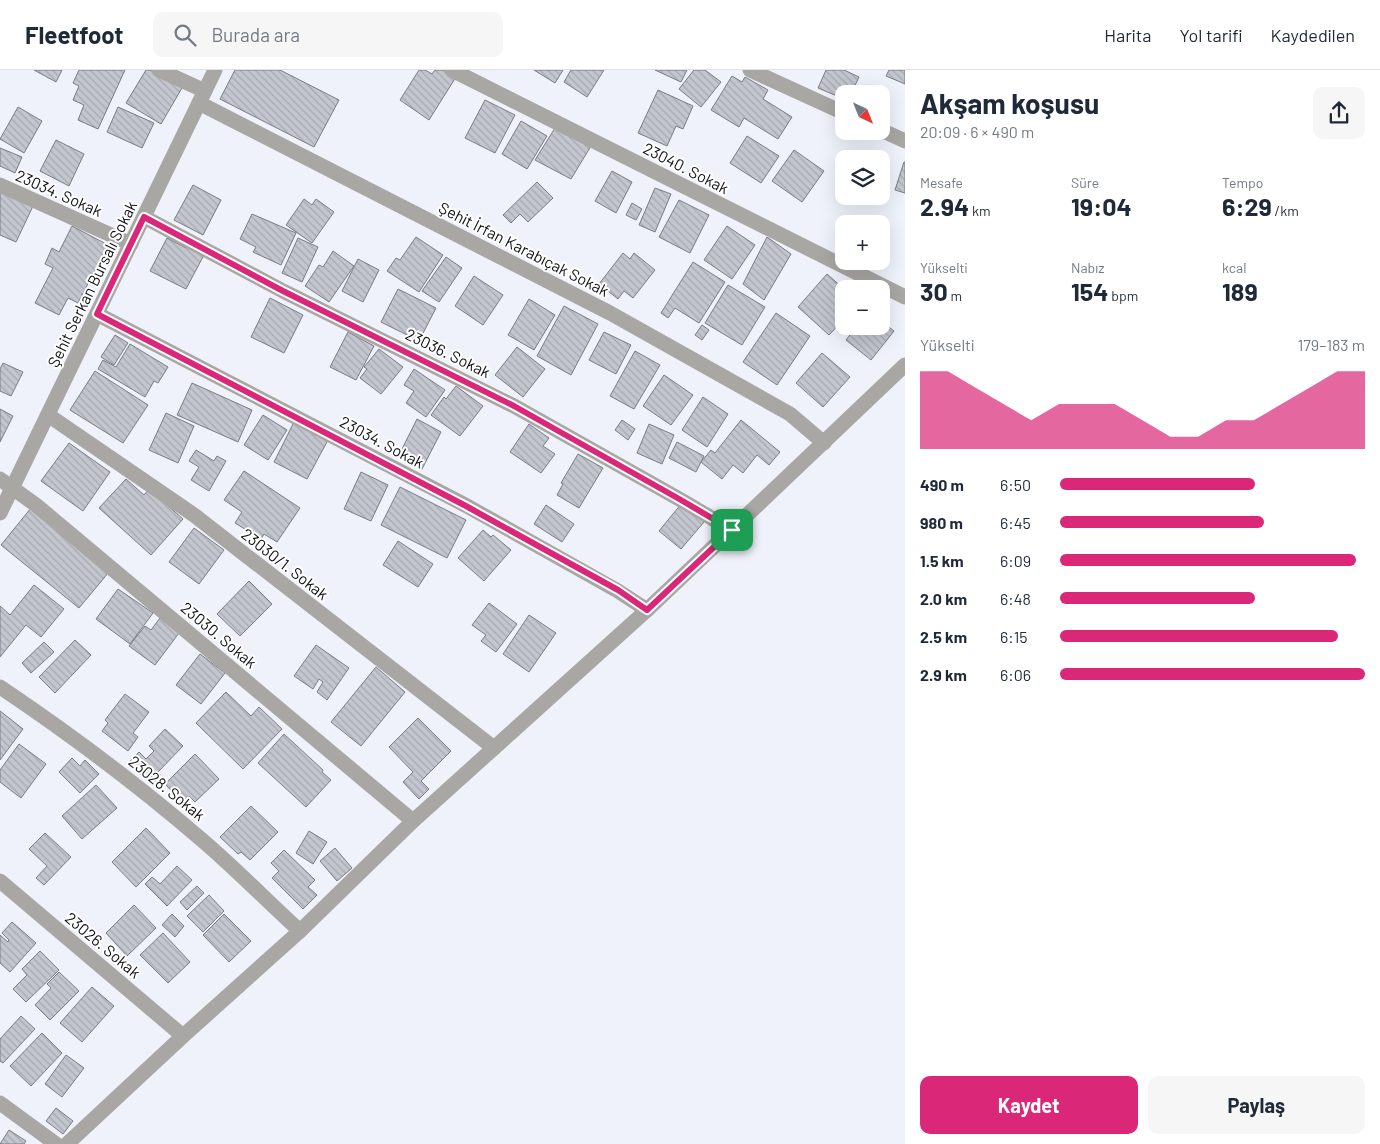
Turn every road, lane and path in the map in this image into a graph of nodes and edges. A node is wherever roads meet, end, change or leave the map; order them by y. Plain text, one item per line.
1 (159, 70) edge
2 (215, 70) edge
3 (452, 70) edge
4 (750, 70) edge
5 (202, 97) junction
6 (835, 109) edge
7 (890, 134) edge
8 (905, 141) edge
9 (0, 185) edge
10 (144, 217) junction
11 (131, 244) junction
12 (905, 297) edge
13 (97, 314) junction
14 (905, 365) edge
15 (48, 415) junction
16 (824, 443) junction
17 (6, 483) edge
18 (0, 512) edge
19 (732, 530) junction
20 (647, 610) junction
21 (0, 687) edge
22 (494, 748) junction
23 (413, 821) junction
24 (0, 880) edge
25 (300, 931) junction
26 (183, 1036) junction
27 (0, 1103) edge
28 (56, 1144) edge
29 (68, 1144) edge

1 - 5 street, Şehit İrfan Karabıçak Sokak
2 - 5 street, Şehit Serkan Bursalı Sokak
3 - 12 street, 23040. Sokak
4 - 6 street
5 - 10 street, Şehit Serkan Bursalı Sokak
5 - 16 street, Şehit İrfan Karabıçak Sokak
7 - 8 street
9 - 11 street, 23034. Sokak
10 - 11 street, Şehit Serkan Bursalı Sokak
10 - 19 street, 23036. Sokak
11 - 13 street, Şehit Serkan Bursalı Sokak
13 - 15 street, Şehit Serkan Bursalı Sokak
13 - 20 street, 23034. Sokak
14 - 16 street
15 - 17 street, Şehit Serkan Bursalı Sokak
15 - 22 street, 23030/1. Sokak
16 - 19 street
17 - 18 street, Şehit Serkan Bursalı Sokak
17 - 23 street, 23030. Sokak
19 - 20 street
20 - 22 street
21 - 25 street, 23028. Sokak
22 - 23 street
23 - 25 street
24 - 26 street, 23026. Sokak
25 - 26 street
26 - 29 street
27 - 28 street

